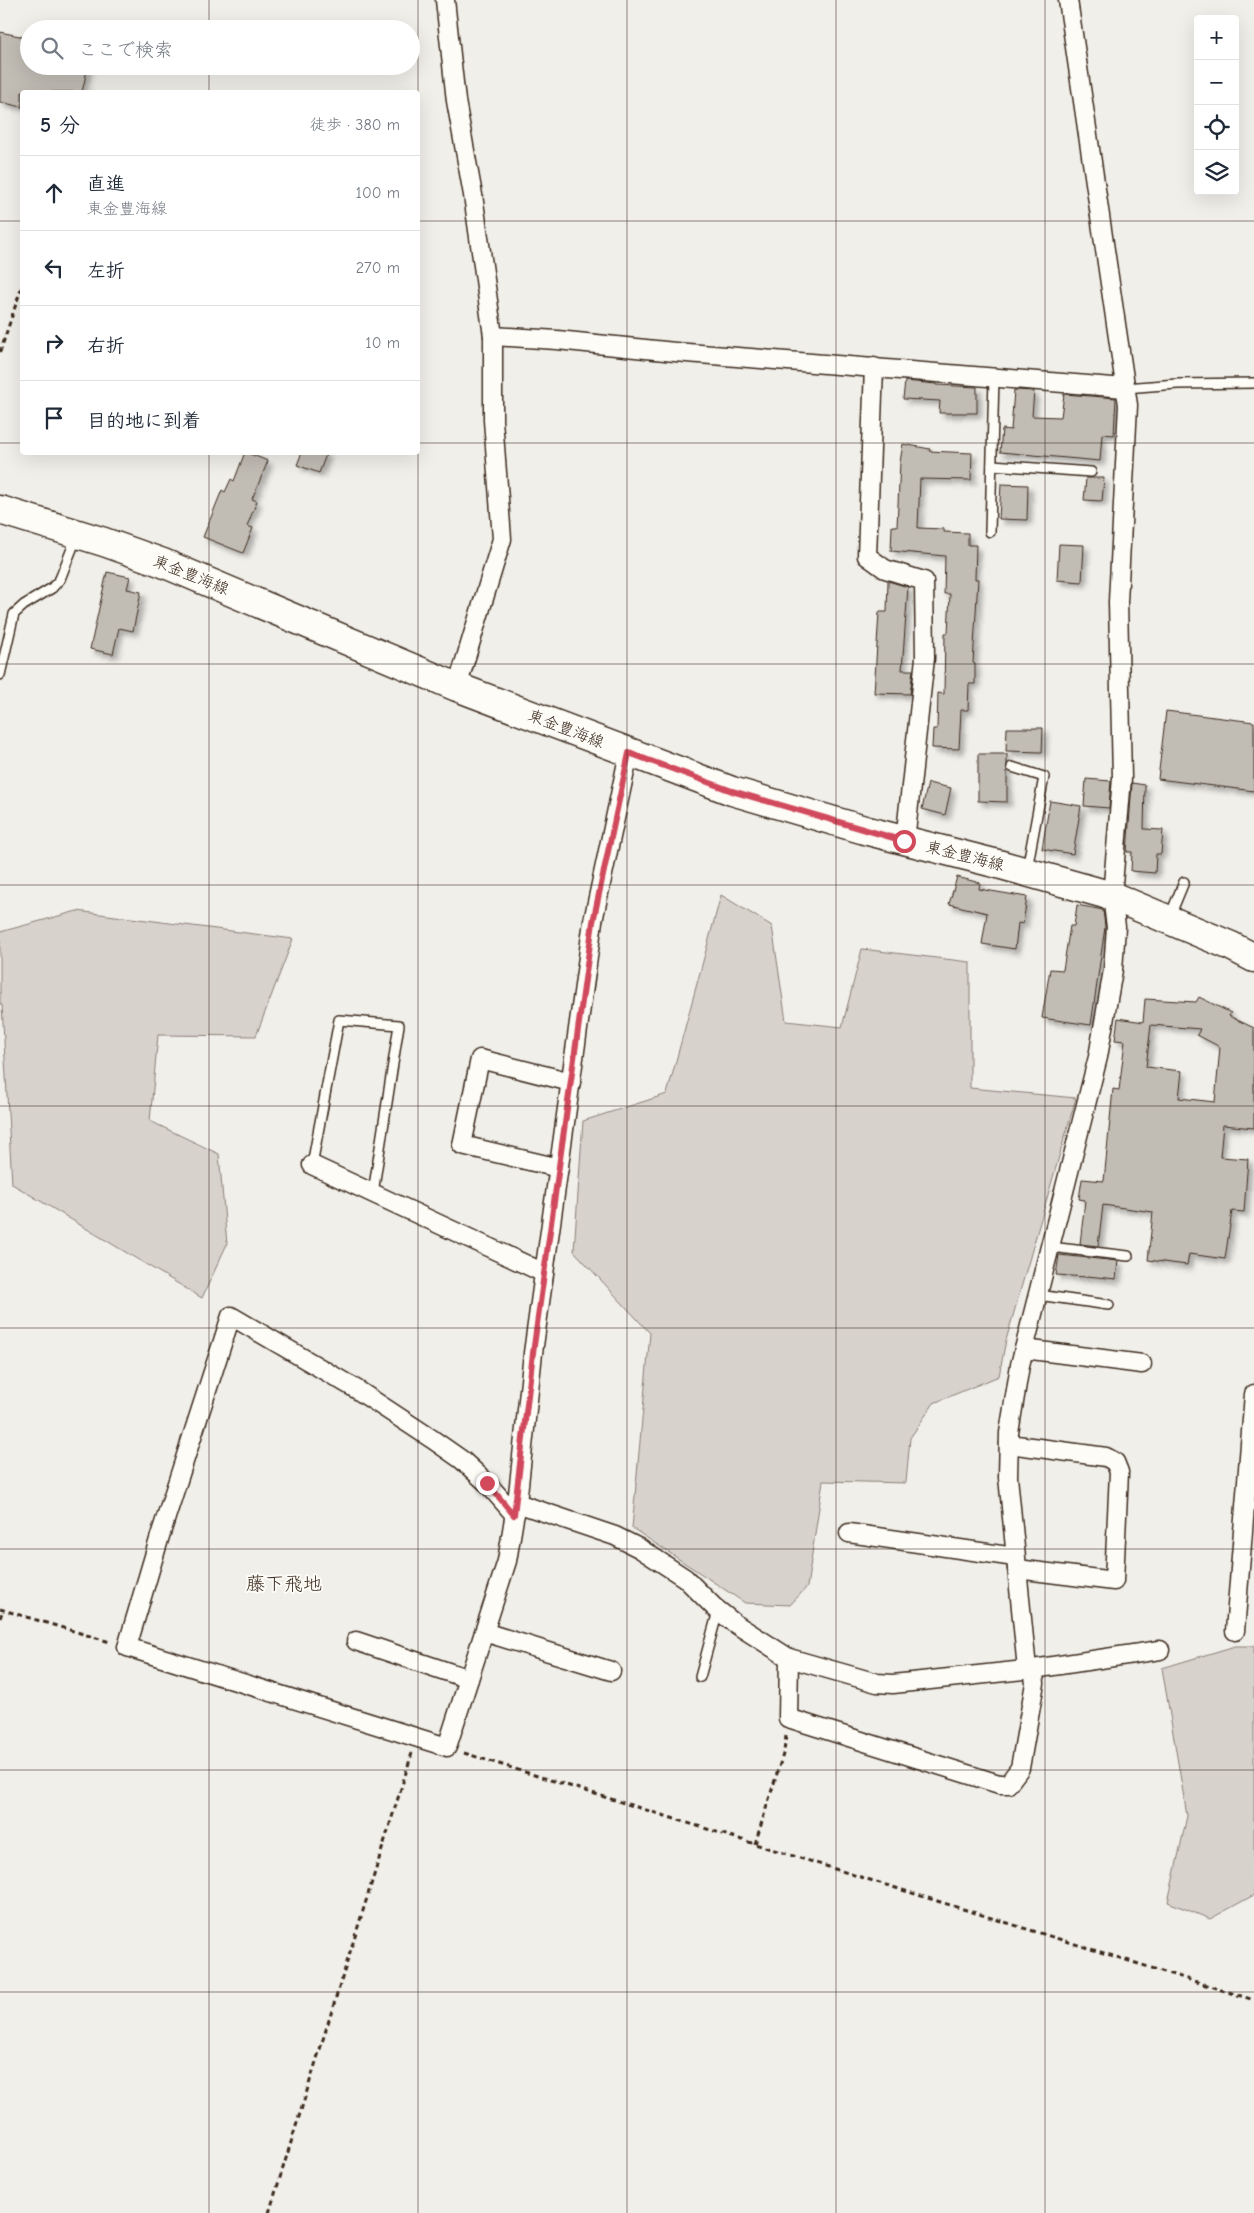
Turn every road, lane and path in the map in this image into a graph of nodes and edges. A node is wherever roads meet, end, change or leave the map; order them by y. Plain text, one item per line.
1 (445, 0) edge
2 (1068, 0) edge
3 (20, 292) edge
4 (493, 336) junction
5 (0, 352) edge
6 (874, 367) junction
7 (994, 376) junction
8 (1254, 383) edge
9 (1125, 388) junction
10 (992, 465) junction
11 (1092, 472) dead end
12 (0, 510) edge
13 (990, 532) dead end
14 (78, 534) junction
15 (0, 675) edge
16 (458, 687) junction
17 (629, 753) junction
18 (1012, 767) dead end
19 (904, 841) junction
20 (1027, 872) junction
21 (1184, 882) dead end
22 (1112, 896) junction
23 (1168, 919) junction
24 (1254, 958) edge
25 (571, 1082) junction
26 (312, 1165) joint
27 (559, 1168) junction
28 (373, 1193) junction
29 (1050, 1247) junction
30 (1128, 1256) dead end
31 (544, 1273) junction
32 (1038, 1295) junction
33 (1109, 1305) dead end
34 (1024, 1349) junction
35 (1142, 1364) dead end
36 (1254, 1394) edge
37 (1009, 1444) junction
38 (516, 1509) junction
39 (849, 1532) dead end
40 (1016, 1563) junction
41 (1, 1609) edge
42 (718, 1611) junction
43 (0, 1618) edge
44 (1235, 1631) dead end
45 (484, 1632) junction
46 (356, 1641) dead end
47 (127, 1647) junction
48 (1160, 1650) dead end
49 (788, 1658) junction
50 (1030, 1669) junction
51 (611, 1671) dead end
52 (700, 1676) dead end
53 (469, 1679) junction
54 (788, 1718) junction
55 (416, 1739) junction
56 (447, 1748) junction
57 (755, 1844) junction
58 (1254, 2000) edge
59 (269, 2213) edge

1 - 4 street
2 - 9 street
3 - 5 path
4 - 6 street
4 - 16 street
6 - 7 street
6 - 19 street
7 - 9 street
7 - 10 lane
8 - 9 lane
9 - 22 street
10 - 11 lane
10 - 13 lane
12 - 14 main road, 東金豊海線
14 - 15 lane
14 - 16 main road, 東金豊海線
16 - 17 main road, 東金豊海線
17 - 19 main road, 東金豊海線
17 - 25 street
18 - 20 lane
19 - 20 main road, 東金豊海線
20 - 22 main road, 東金豊海線
21 - 23 lane
22 - 23 main road, 東金豊海線
22 - 29 street
23 - 24 main road, 東金豊海線
25 - 27 street
25 - 27 street
26 - 28 street
26 - 28 lane
27 - 31 street
28 - 31 street
29 - 30 lane
29 - 32 street
31 - 38 street
32 - 33 lane
32 - 34 street
34 - 35 street
34 - 37 street
36 - 44 street
37 - 40 street
37 - 40 street
38 - 42 street
38 - 45 street
38 - 47 street
39 - 40 street
40 - 50 street
41 - 43 path
41 - 47 path
42 - 49 street
42 - 52 lane
45 - 51 street
45 - 53 street
46 - 53 street
47 - 55 street
48 - 50 street
49 - 50 street
49 - 54 street
50 - 54 street
53 - 56 street
54 - 57 path
55 - 56 street
55 - 59 path
56 - 57 path
57 - 58 path

